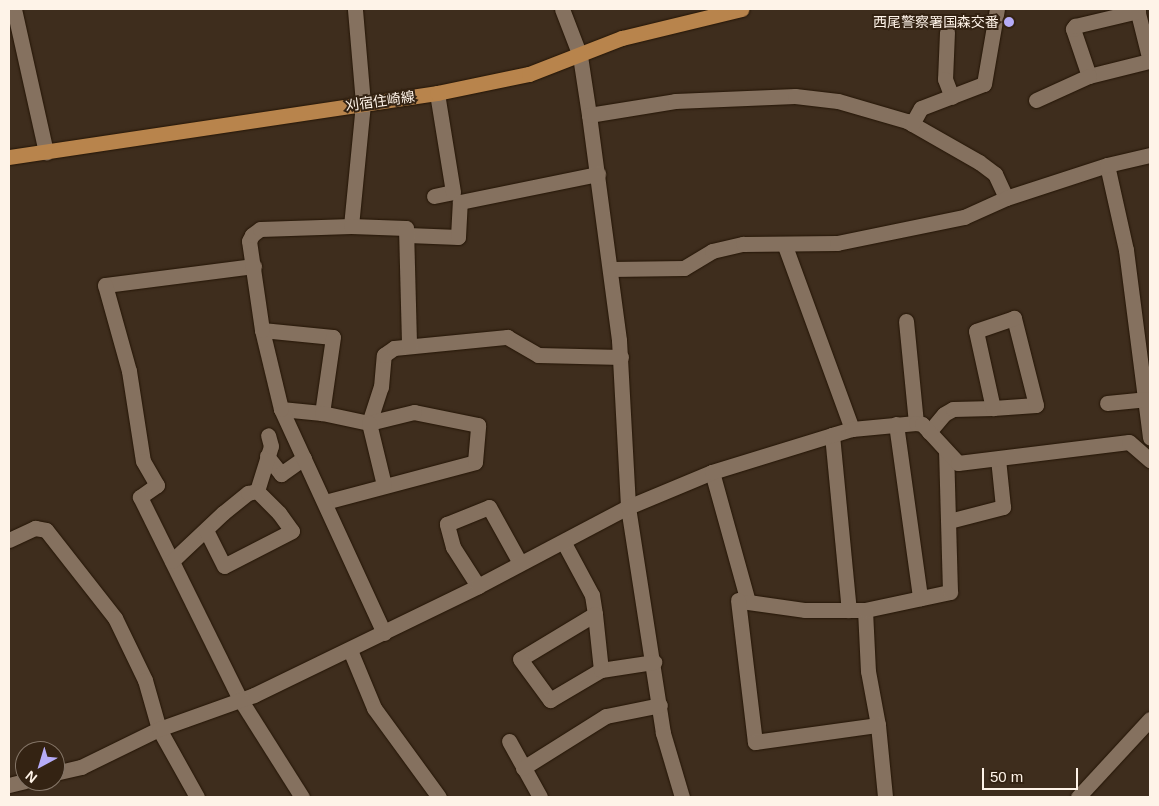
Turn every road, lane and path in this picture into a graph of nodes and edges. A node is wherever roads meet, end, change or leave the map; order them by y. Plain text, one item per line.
1 (14, 9) edge
2 (355, 9) edge
3 (562, 9) edge
4 (742, 9) edge
5 (997, 9) edge
6 (1138, 10) edge
7 (719, 11) edge
8 (946, 32) dead end
9 (580, 56) junction
10 (1089, 76) junction
11 (437, 93) junction
12 (952, 97) junction
13 (1036, 100) dead end
14 (363, 103) junction
15 (589, 115) junction
16 (912, 124) junction
17 (46, 152) junction
18 (1150, 155) edge
19 (9, 157) edge
20 (1107, 165) junction
21 (598, 174) junction
22 (434, 196) dead end
23 (1006, 198) junction
24 (351, 226) junction
25 (408, 235) junction
26 (785, 246) junction
27 (254, 266) junction
28 (611, 269) junction
29 (906, 321) dead end
30 (262, 330) junction
31 (409, 346) junction
32 (620, 357) junction
33 (1148, 400) junction
34 (1108, 403) dead end
35 (993, 408) junction
36 (281, 410) junction
37 (322, 413) junction
38 (1150, 418) edge
39 (916, 422) junction
40 (369, 423) junction
41 (896, 424) junction
42 (852, 429) junction
43 (929, 432) junction
44 (832, 434) junction
45 (268, 435) dead end
46 (1150, 437) edge
47 (946, 452) junction
48 (267, 456) junction
49 (304, 458) junction
50 (998, 459) junction
51 (1150, 460) edge
52 (712, 472) junction
53 (384, 485) junction
54 (257, 491) junction
55 (325, 502) junction
56 (628, 507) junction
57 (949, 522) junction
58 (206, 530) junction
59 (9, 540) edge
60 (564, 543) junction
61 (172, 560) junction
62 (520, 563) junction
63 (478, 586) junction
64 (920, 598) junction
65 (738, 600) junction
66 (849, 610) junction
67 (865, 610) junction
68 (595, 614) junction
69 (384, 633) junction
70 (350, 650) junction
71 (654, 662) junction
72 (601, 670) junction
73 (240, 699) junction
74 (660, 705) junction
75 (1150, 719) edge
76 (878, 725) junction
77 (160, 729) junction
78 (509, 742) dead end
79 (524, 768) junction
80 (65, 771) edge
81 (197, 797) edge
82 (302, 797) edge
83 (439, 797) edge
84 (539, 797) edge
85 (682, 797) edge
86 (885, 797) edge
87 (1078, 797) edge

1 - 17 street
2 - 14 street
3 - 9 street
4 - 7 main road, 刈宿住崎線
5 - 12 street
6 - 10 street
6 - 10 street
7 - 9 main road, 刈宿住崎線
8 - 12 street
9 - 11 main road, 刈宿住崎線
9 - 15 street
10 - 13 street
11 - 14 main road, 刈宿住崎線
11 - 22 street
12 - 16 street
14 - 17 main road, 刈宿住崎線
14 - 24 street
15 - 16 street
15 - 21 street
16 - 23 street
17 - 19 main road, 刈宿住崎線
18 - 20 street
20 - 23 street
20 - 33 street
21 - 25 street
21 - 28 street
23 - 26 street
24 - 25 street
24 - 27 street
25 - 31 street
26 - 28 street
26 - 42 street
27 - 30 street
27 - 61 street
28 - 32 street
29 - 39 street
30 - 36 street
30 - 37 street
31 - 32 street
31 - 40 street
32 - 56 street
33 - 34 street
33 - 38 street
35 - 35 street
35 - 43 street
36 - 37 street
36 - 49 street
37 - 40 street
38 - 46 street
39 - 41 street
39 - 43 street
40 - 53 street
40 - 53 street
41 - 42 street
41 - 64 street
42 - 44 street
43 - 47 street
44 - 52 street
44 - 66 street
45 - 48 street
47 - 50 street
47 - 57 street
48 - 49 street
48 - 54 street
49 - 55 street
50 - 51 street
50 - 57 street
52 - 56 street
52 - 65 street
53 - 55 street
54 - 58 street
54 - 58 street
55 - 69 street
56 - 60 street
56 - 71 street
57 - 64 street
58 - 61 street
59 - 77 street
60 - 62 street
60 - 68 street
61 - 73 street
62 - 63 street
62 - 63 street
63 - 69 street
64 - 67 street
65 - 66 street
65 - 76 street
66 - 67 street
67 - 76 street
68 - 72 street
68 - 72 street
69 - 70 street
70 - 73 street
70 - 83 street
71 - 72 street
71 - 74 street
73 - 77 street
73 - 82 street
74 - 79 street
74 - 85 street
75 - 87 street
76 - 86 street
77 - 80 street
77 - 81 street
78 - 79 street
79 - 84 street

